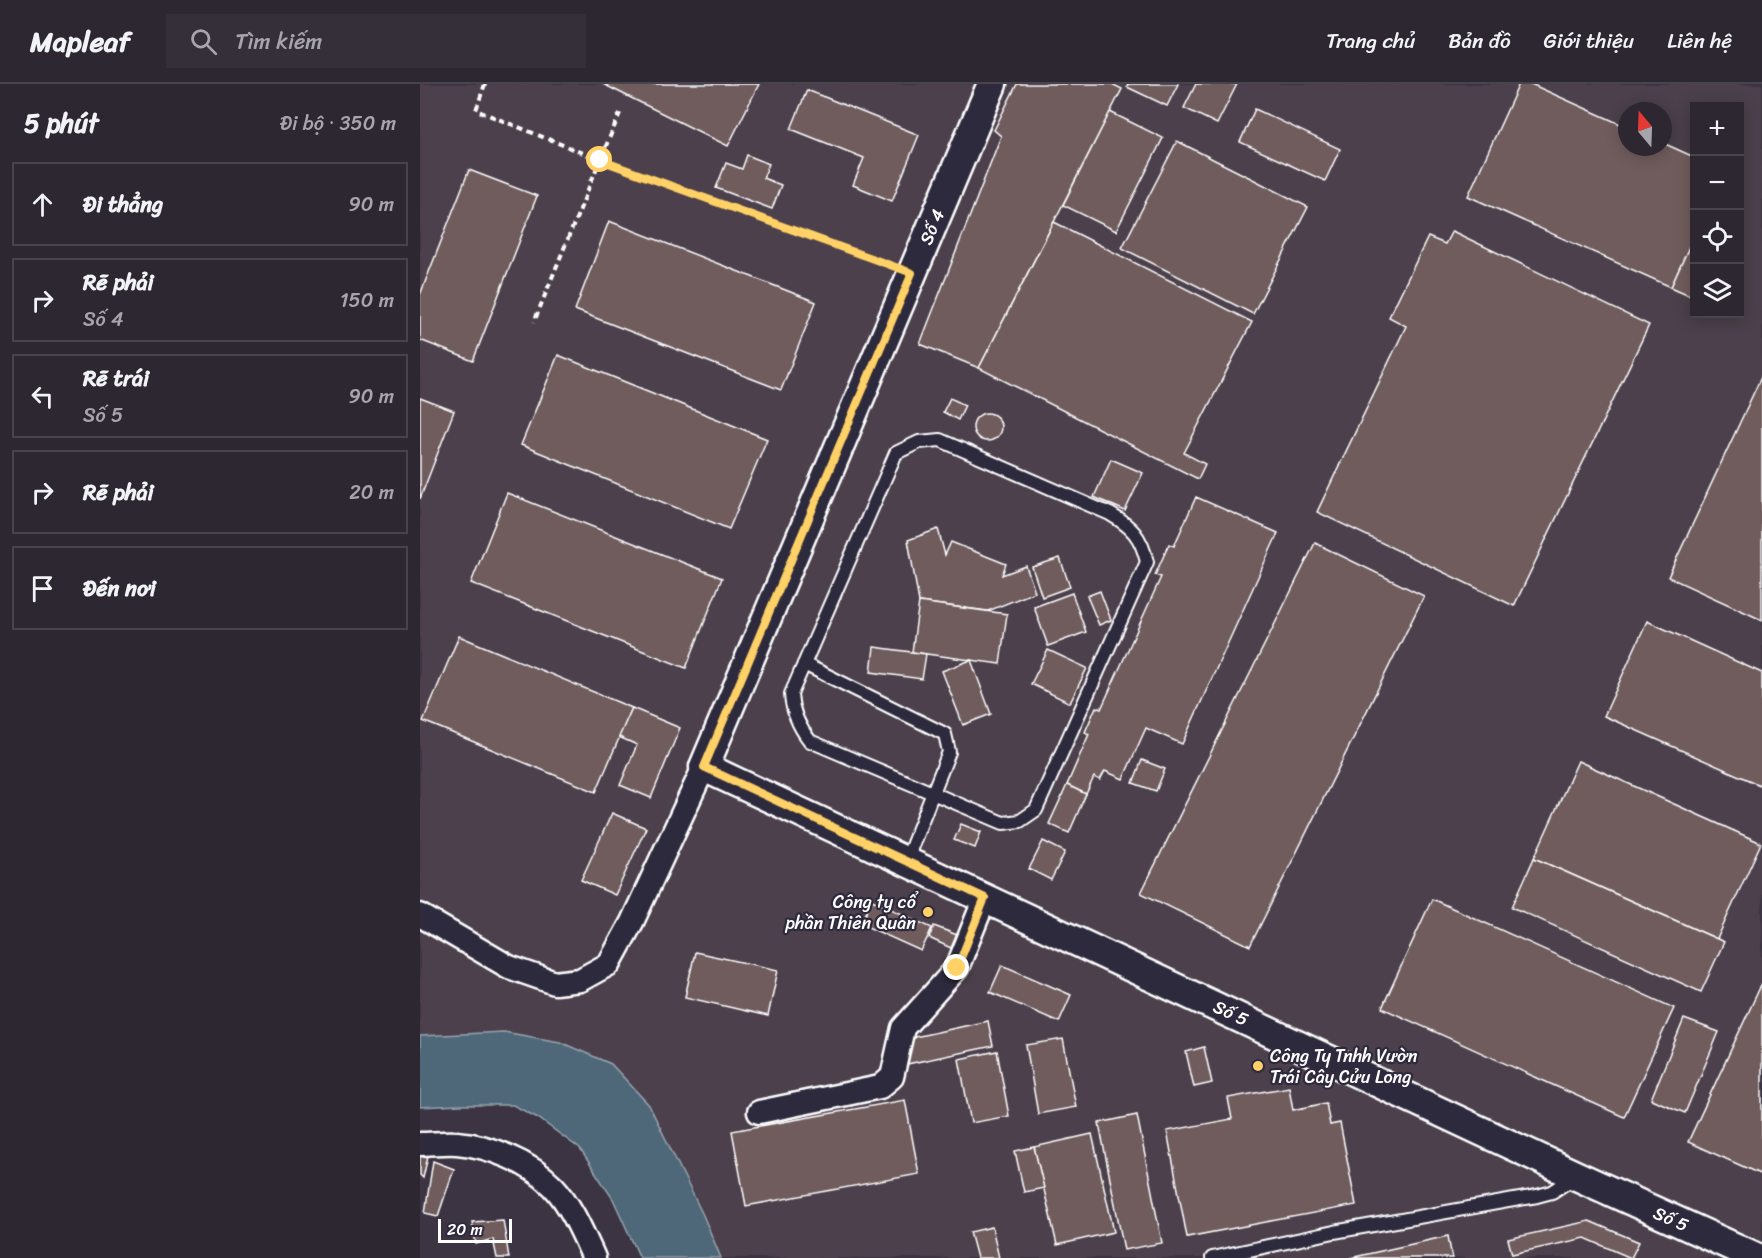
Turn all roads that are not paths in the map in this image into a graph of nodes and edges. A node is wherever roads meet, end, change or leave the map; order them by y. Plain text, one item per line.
1 (992, 84) edge
2 (804, 664) junction
3 (704, 767) junction
4 (934, 794) junction
5 (906, 861) junction
6 (985, 898) junction
7 (420, 915) edge
8 (759, 1112) dead end
9 (420, 1144) edge
10 (1577, 1176) junction
11 (594, 1258) edge
12 (1212, 1258) edge
13 (1758, 1258) edge

1 - 3 street, Số 4
2 - 4 lane
2 - 4 lane
2 - 4 lane
3 - 5 street, Số 5
3 - 7 street
4 - 5 lane
5 - 6 street, Số 5
6 - 8 street
6 - 10 street, Số 5
9 - 11 street
10 - 12 lane
10 - 13 street, Số 5

